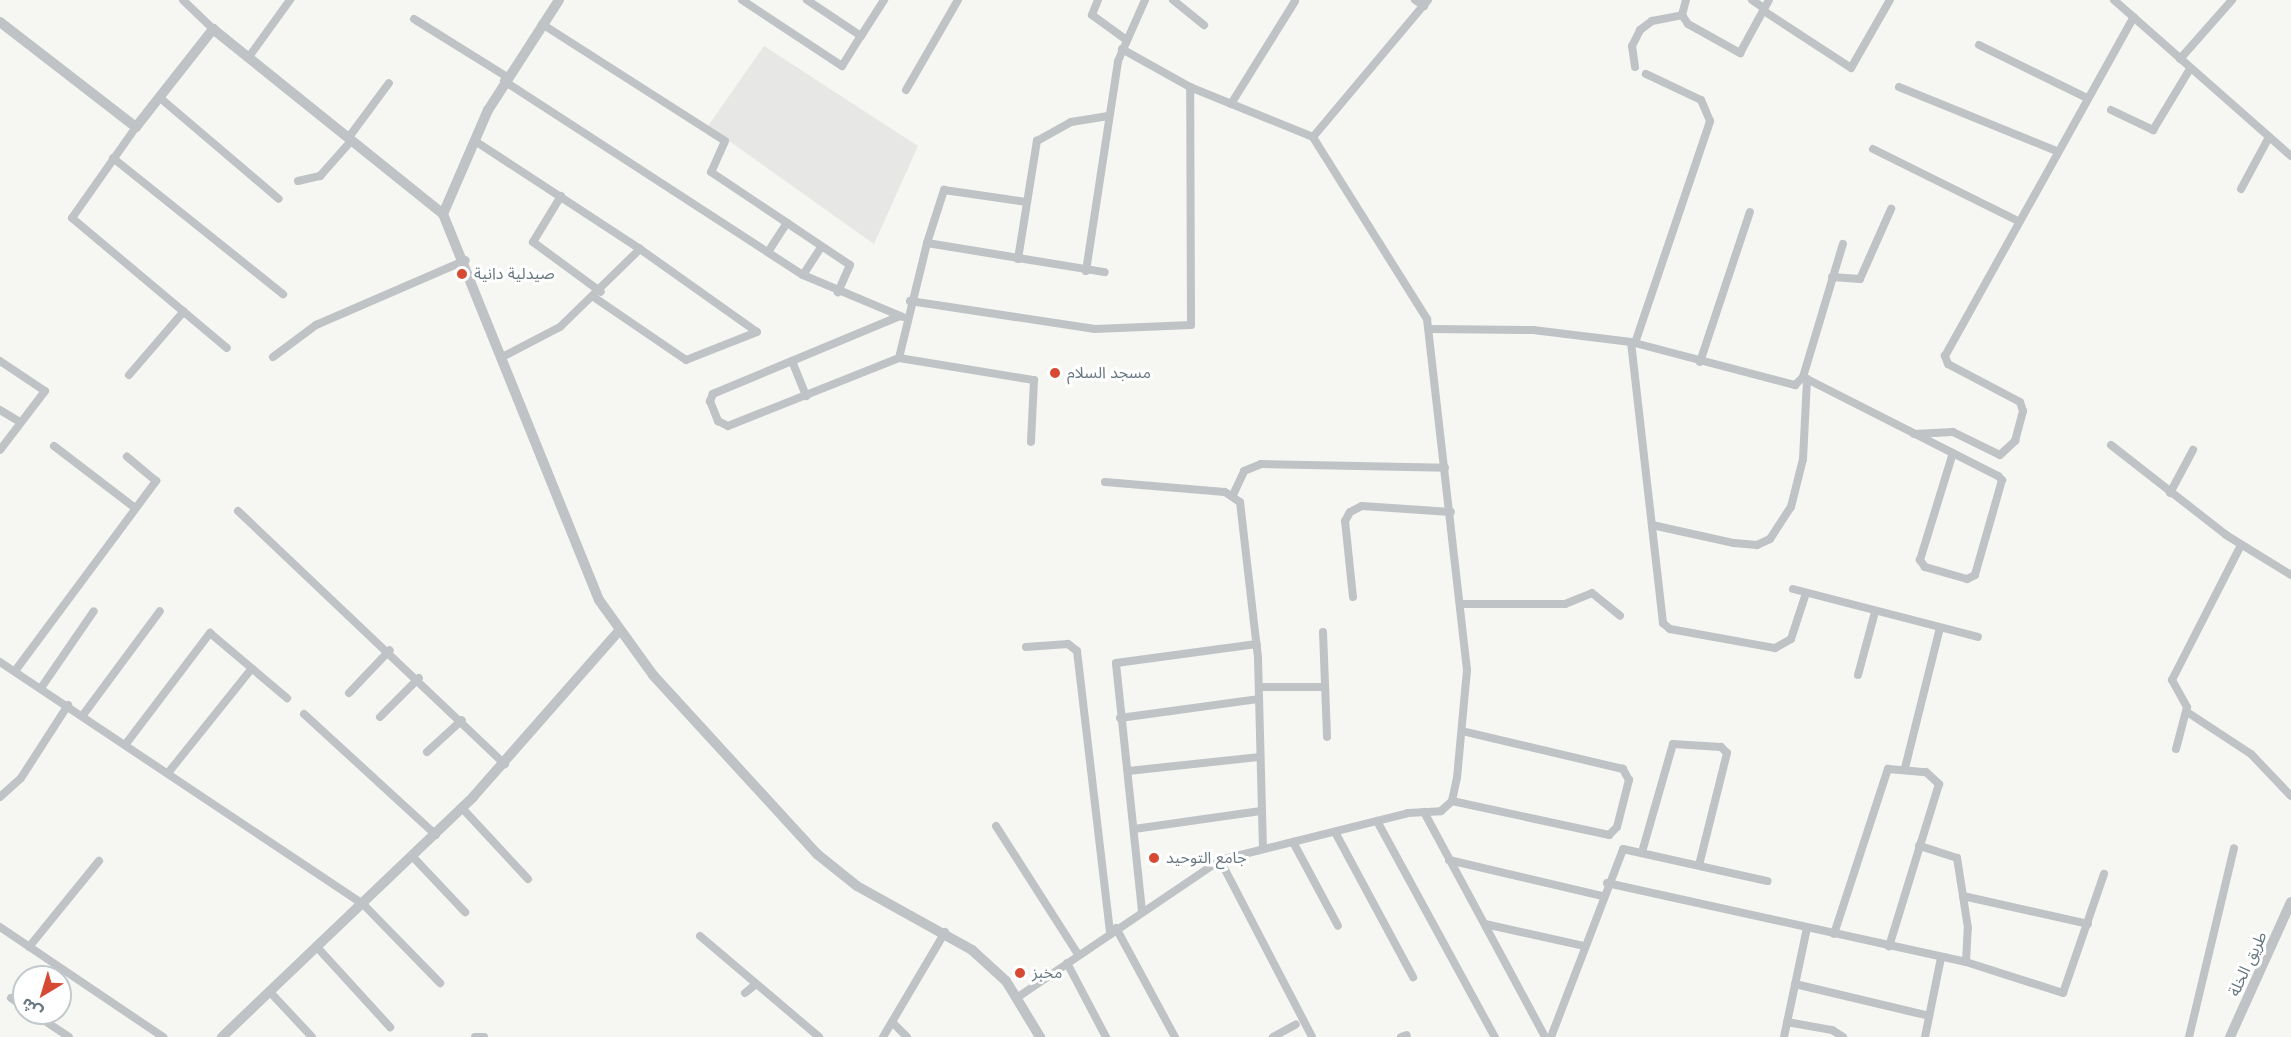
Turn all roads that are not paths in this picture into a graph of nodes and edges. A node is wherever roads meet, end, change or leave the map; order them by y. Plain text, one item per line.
1 (183, 0) edge
2 (290, 0) edge
3 (559, 0) edge
4 (742, 0) edge
5 (807, 0) edge
6 (884, 0) edge
7 (958, 0) edge
8 (1098, 0) edge
9 (1145, 0) edge
10 (1173, 0) edge
11 (1416, 0) edge
12 (1686, 0) edge
13 (1752, 0) edge
14 (1890, 0) edge
15 (2114, 0) edge
16 (2232, 0) edge
17 (1295, 1) edge
18 (1426, 3) edge
19 (1766, 7) edge
20 (1682, 15) junction
21 (2134, 17) junction
22 (414, 19) dead end
23 (0, 22) edge
24 (542, 24) junction
25 (1204, 25) dead end
26 (213, 29) junction
27 (861, 36) junction
28 (1125, 39) junction
29 (1978, 45) dead end
30 (1122, 49) junction
31 (248, 58) junction
32 (2180, 59) junction
33 (1635, 67) dead end
34 (2190, 69) junction
35 (1646, 74) dead end
36 (506, 79) junction
37 (388, 83) dead end
38 (1190, 87) junction
39 (1899, 87) dead end
40 (906, 90) dead end
41 (159, 97) junction
42 (2087, 98) junction
43 (1231, 104) junction
44 (2111, 110) dead end
45 (1109, 116) junction
46 (136, 127) junction
47 (1313, 137) junction
48 (2269, 137) junction
49 (350, 138) junction
50 (475, 141) junction
51 (1873, 149) dead end
52 (2057, 151) junction
53 (2291, 156) edge
54 (113, 158) junction
55 (298, 181) dead end
56 (2241, 189) dead end
57 (561, 196) junction
58 (279, 199) dead end
59 (1026, 202) junction
60 (1890, 209) dead end
61 (1750, 212) dead end
62 (443, 214) junction
63 (2018, 222) junction
64 (787, 223) junction
65 (927, 243) junction
66 (1843, 244) dead end
67 (821, 247) junction
68 (640, 249) junction
69 (768, 252) junction
70 (1018, 259) junction
71 (466, 260) junction
72 (1086, 271) junction
73 (1105, 272) dead end
74 (803, 276) junction
75 (1832, 277) junction
76 (838, 292) junction
77 (283, 294) dead end
78 (598, 295) junction
79 (910, 301) junction
80 (184, 311) junction
81 (903, 317) junction
82 (1431, 329) junction
83 (1633, 343) junction
84 (227, 348) dead end
85 (504, 356) junction
86 (273, 357) dead end
87 (899, 358) junction
88 (0, 361) edge
89 (792, 361) junction
90 (1700, 362) junction
91 (129, 375) dead end
92 (1805, 378) junction
93 (806, 396) junction
94 (0, 410) edge
95 (20, 422) junction
96 (1914, 434) junction
97 (1031, 442) dead end
98 (2111, 445) dead end
99 (54, 446) dead end
100 (0, 450) edge
101 (2193, 450) dead end
102 (1953, 453) junction
103 (127, 457) dead end
104 (1445, 468) junction
105 (1105, 482) dead end
106 (2170, 493) junction
107 (1233, 495) junction
108 (135, 508) junction
109 (238, 511) dead end
110 (1451, 512) junction
111 (1652, 525) junction
112 (2241, 545) junction
113 (2291, 575) edge
114 (1793, 589) dead end
115 (1806, 593) junction
116 (1353, 597) dead end
117 (1462, 604) junction
118 (94, 611) dead end
119 (160, 611) dead end
120 (1875, 612) junction
121 (1620, 616) dead end
122 (1940, 628) junction
123 (618, 632) junction
124 (1323, 632) dead end
125 (1978, 638) dead end
126 (1257, 644) junction
127 (1026, 647) dead end
128 (390, 650) junction
129 (0, 662) edge
130 (252, 668) junction
131 (15, 671) junction
132 (1858, 675) dead end
133 (419, 678) junction
134 (1259, 687) junction
135 (1325, 687) junction
136 (41, 688) junction
137 (349, 693) dead end
138 (287, 698) dead end
139 (1258, 699) junction
140 (68, 705) junction
141 (2187, 712) junction
142 (304, 714) dead end
143 (83, 715) junction
144 (380, 717) dead end
145 (1120, 718) junction
146 (462, 720) junction
147 (1462, 731) junction
148 (1327, 737) dead end
149 (125, 745) junction
150 (2175, 750) dead end
151 (427, 752) dead end
152 (1260, 757) junction
153 (505, 764) junction
154 (1905, 768) junction
155 (1128, 771) junction
156 (168, 773) junction
157 (2291, 796) edge
158 (0, 797) edge
159 (1452, 801) junction
160 (462, 808) junction
161 (1261, 811) junction
162 (1424, 812) junction
163 (1377, 821) junction
164 (996, 826) dead end
165 (1134, 829) junction
166 (1335, 832) junction
167 (436, 835) junction
168 (1293, 842) junction
169 (1919, 846) junction
170 (1263, 848) junction
171 (2234, 848) dead end
172 (1642, 852) junction
173 (413, 857) junction
174 (1220, 860) junction
175 (1449, 860) junction
176 (99, 861) dead end
177 (1698, 865) junction
178 (2104, 874) dead end
179 (528, 879) dead end
180 (1767, 881) dead end
181 (1607, 883) junction
182 (1602, 896) junction
183 (1963, 896) junction
184 (2291, 902) edge
185 (362, 903) junction
186 (1142, 911) junction
187 (465, 912) dead end
188 (1485, 924) junction
189 (2088, 924) junction
190 (1338, 926) dead end
191 (0, 927) edge
192 (1807, 928) junction
193 (1113, 930) junction
194 (945, 932) junction
195 (1834, 934) junction
196 (700, 936) dead end
197 (316, 946) junction
198 (1584, 946) junction
199 (29, 947) junction
200 (1889, 947) junction
201 (1078, 954) junction
202 (1941, 958) junction
203 (1966, 962) junction
204 (1067, 963) junction
205 (1413, 977) dead end
206 (440, 983) dead end
207 (756, 984) junction
208 (1795, 984) junction
209 (268, 992) junction
210 (745, 993) dead end
211 (1018, 997) junction
212 (1929, 1016) junction
213 (892, 1022) junction
214 (1787, 1022) junction
215 (1296, 1024) dead end
216 (51, 1025) edge
217 (390, 1027) dead end
218 (811, 1030) junction
219 (227, 1035) edge
220 (1276, 1036) edge
221 (69, 1037) edge
222 (163, 1037) edge
223 (312, 1037) edge
224 (474, 1037) edge
225 (484, 1037) edge
226 (802, 1037) edge
227 (819, 1037) edge
228 (883, 1037) edge
229 (908, 1037) edge
230 (1040, 1037) edge
231 (1106, 1037) edge
232 (1176, 1037) edge
233 (1312, 1037) edge
234 (1495, 1037) edge
235 (1545, 1037) edge
236 (1551, 1037) edge
237 (1784, 1037) edge
238 (1843, 1037) edge
239 (1925, 1037) edge
240 (2188, 1037) edge
241 (2230, 1037) edge

1 - 26 street
2 - 31 street
3 - 24 street
4 - 27 street
5 - 27 street
6 - 27 street
7 - 40 street
8 - 28 street
9 - 28 street
10 - 25 street
11 - 18 street
12 - 20 street
13 - 19 street
14 - 19 street
15 - 21 street
16 - 32 street
17 - 43 street
18 - 47 street
19 - 20 street
20 - 33 street
21 - 32 street
21 - 42 street
22 - 36 street
23 - 46 street
24 - 36 street
24 - 64 street
26 - 31 street
26 - 41 street
28 - 30 street
29 - 42 street
30 - 38 street
30 - 45 street
31 - 49 street
32 - 34 street
34 - 44 street
34 - 48 street
35 - 83 street
36 - 50 street
36 - 69 street
37 - 49 street
38 - 43 street
38 - 79 street
39 - 52 street
41 - 46 street
41 - 58 street
42 - 52 street
43 - 47 street
45 - 59 street
45 - 72 street
46 - 54 street
47 - 82 street
48 - 53 street
48 - 56 street
49 - 55 street
49 - 62 street
50 - 57 street
50 - 62 street
51 - 63 street
52 - 63 street
54 - 77 street
54 - 80 street
57 - 68 street
57 - 78 street
59 - 65 street
59 - 70 street
60 - 75 street
61 - 90 street
62 - 71 street
63 - 96 street
64 - 67 street
64 - 69 street
65 - 70 street
65 - 79 street
66 - 75 street
67 - 74 street
67 - 76 street
68 - 78 street
68 - 78 street
69 - 74 street
70 - 72 street
71 - 85 street
71 - 86 street
72 - 73 street
74 - 76 street
75 - 92 street
76 - 81 street
78 - 85 street
79 - 81 street
80 - 84 street
80 - 91 street
81 - 87 street
81 - 89 street
82 - 83 street
82 - 104 street
83 - 90 street
83 - 111 street
85 - 123 street
87 - 93 street
87 - 97 street
88 - 95 street
89 - 93 street
89 - 93 street
90 - 92 street
92 - 96 street
92 - 111 street
94 - 95 street
95 - 100 street
96 - 102 street
98 - 106 street
99 - 108 street
101 - 106 street
102 - 102 street
103 - 108 street
104 - 107 street
104 - 110 street
105 - 107 street
106 - 112 street
107 - 126 street
108 - 131 street
109 - 128 street
110 - 116 street
110 - 117 street
111 - 115 street
112 - 113 street
112 - 141 street
114 - 115 street
115 - 120 street
117 - 121 street
117 - 147 street
118 - 136 street
119 - 143 street
120 - 122 street
120 - 132 street
122 - 125 street
122 - 154 street
123 - 153 street
123 - 194 street
124 - 135 street
126 - 134 street
126 - 145 street
127 - 193 street
128 - 133 street
128 - 137 street
129 - 131 street
130 - 138 street
130 - 149 street
130 - 156 street
131 - 136 street
133 - 144 street
133 - 146 street
134 - 135 street
134 - 139 street
135 - 148 street
136 - 140 street
139 - 145 street
139 - 152 street
140 - 143 street
140 - 158 street
141 - 150 street
141 - 157 street
142 - 167 street
143 - 149 street
145 - 155 street
146 - 151 street
146 - 153 street
147 - 159 street
147 - 159 street
149 - 156 street
152 - 155 street
152 - 161 street
153 - 160 street
154 - 169 street
154 - 195 street
155 - 165 street
156 - 185 street
159 - 162 street
160 - 167 street
160 - 179 street
161 - 165 street
161 - 170 street
162 - 163 street
162 - 175 street
163 - 166 street
163 - 234 street
164 - 201 street
165 - 186 street
166 - 168 street
166 - 205 street
167 - 173 street
168 - 170 street
168 - 190 street
169 - 183 street
169 - 200 street
170 - 174 street
171 - 240 street
172 - 177 street
172 - 177 street
172 - 181 street
173 - 185 street
173 - 187 street
174 - 186 street
174 - 233 street
175 - 182 street
175 - 188 street
176 - 199 street
177 - 180 street
178 - 189 street
181 - 182 street
181 - 192 street
182 - 198 street
183 - 189 street
183 - 203 street
184 - 241 street, طريق الخلة
185 - 197 street
185 - 206 street
186 - 193 street
188 - 198 street
188 - 235 street
189 - 203 street
191 - 199 street
192 - 195 street
192 - 208 street
193 - 201 street
193 - 232 street
194 - 211 street
194 - 213 street
195 - 200 street
196 - 207 street
197 - 209 street
197 - 217 street
198 - 236 street
199 - 222 street
200 - 202 street
201 - 204 street
202 - 203 street
202 - 212 street
204 - 211 street
204 - 231 street
207 - 210 street
207 - 218 street
208 - 212 street
208 - 214 street
209 - 219 street
209 - 223 street
211 - 230 street
212 - 239 street
213 - 228 street
213 - 229 street
214 - 237 street
214 - 238 street
215 - 220 street
216 - 221 street
218 - 226 street
218 - 227 street
224 - 225 street

